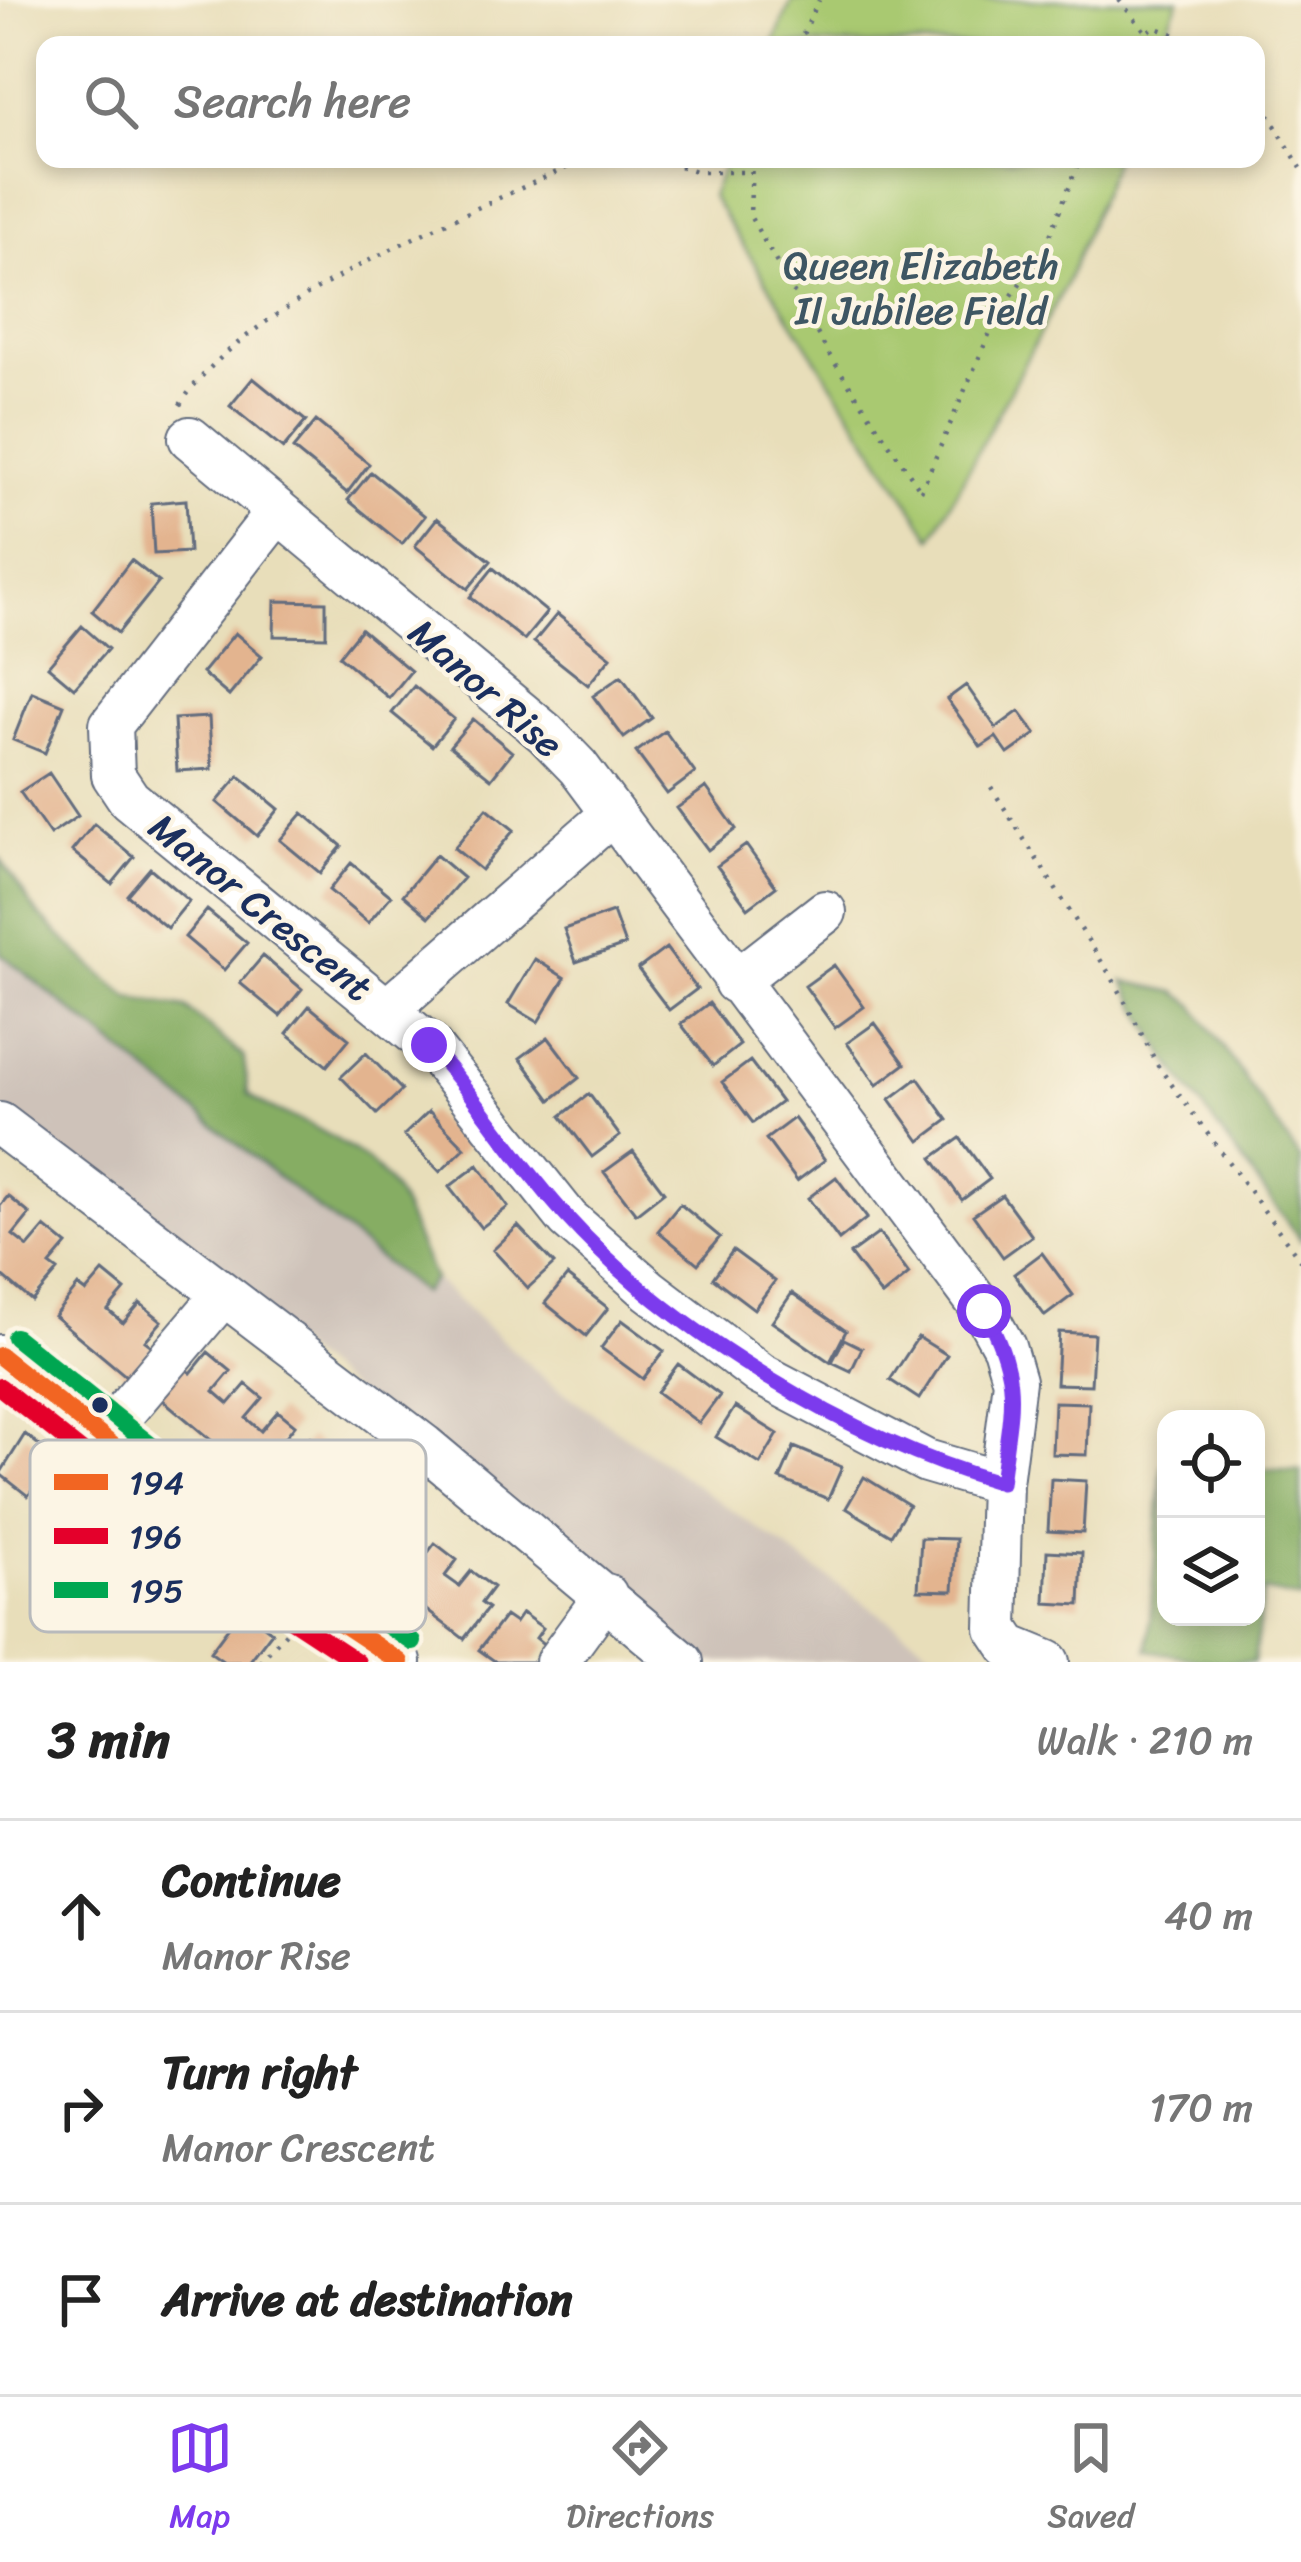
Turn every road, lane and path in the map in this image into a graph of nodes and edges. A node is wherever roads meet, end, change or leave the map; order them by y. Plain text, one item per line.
1 (819, 0) edge
2 (1119, 0) edge
3 (1144, 30) junction
4 (802, 36) edge
5 (1138, 36) edge
6 (1181, 36) edge
7 (1265, 109) edge
8 (567, 168) edge
9 (686, 168) edge
10 (749, 168) edge
11 (1076, 168) edge
12 (1301, 168) edge
13 (748, 172) junction
14 (190, 438) joint
15 (277, 512) junction
16 (991, 787) dead end
17 (612, 814) junction
18 (825, 912) dead end
19 (735, 982) junction
20 (387, 1010) junction
21 (0, 1124) edge
22 (1301, 1261) edge
23 (222, 1296) junction
24 (0, 1356) edge
25 (102, 1438) junction
26 (105, 1440) edge
27 (416, 1440) edge
28 (426, 1448) edge
29 (1001, 1483) junction
30 (606, 1595) junction
31 (284, 1632) edge
32 (355, 1632) edge
33 (1029, 1654) edge
34 (260, 1662) edge
35 (400, 1662) edge
36 (557, 1662) edge
37 (682, 1662) edge

1 - 4 path
2 - 3 path
3 - 5 path
3 - 6 path
7 - 12 path
8 - 14 path
9 - 13 path
10 - 13 path
11 - 13 path
14 - 15 street, Manor Rise
15 - 17 street, Manor Rise
15 - 20 street, Manor Crescent
16 - 22 path
17 - 19 street, Manor Rise
17 - 20 street
18 - 19 street
19 - 29 street, Manor Rise
20 - 29 street, Manor Crescent
21 - 23 street
23 - 25 street
23 - 27 street
24 - 25 street
25 - 26 street
28 - 30 street
29 - 33 street, Manor Rise
30 - 36 street
30 - 37 street
31 - 34 path
32 - 35 street

